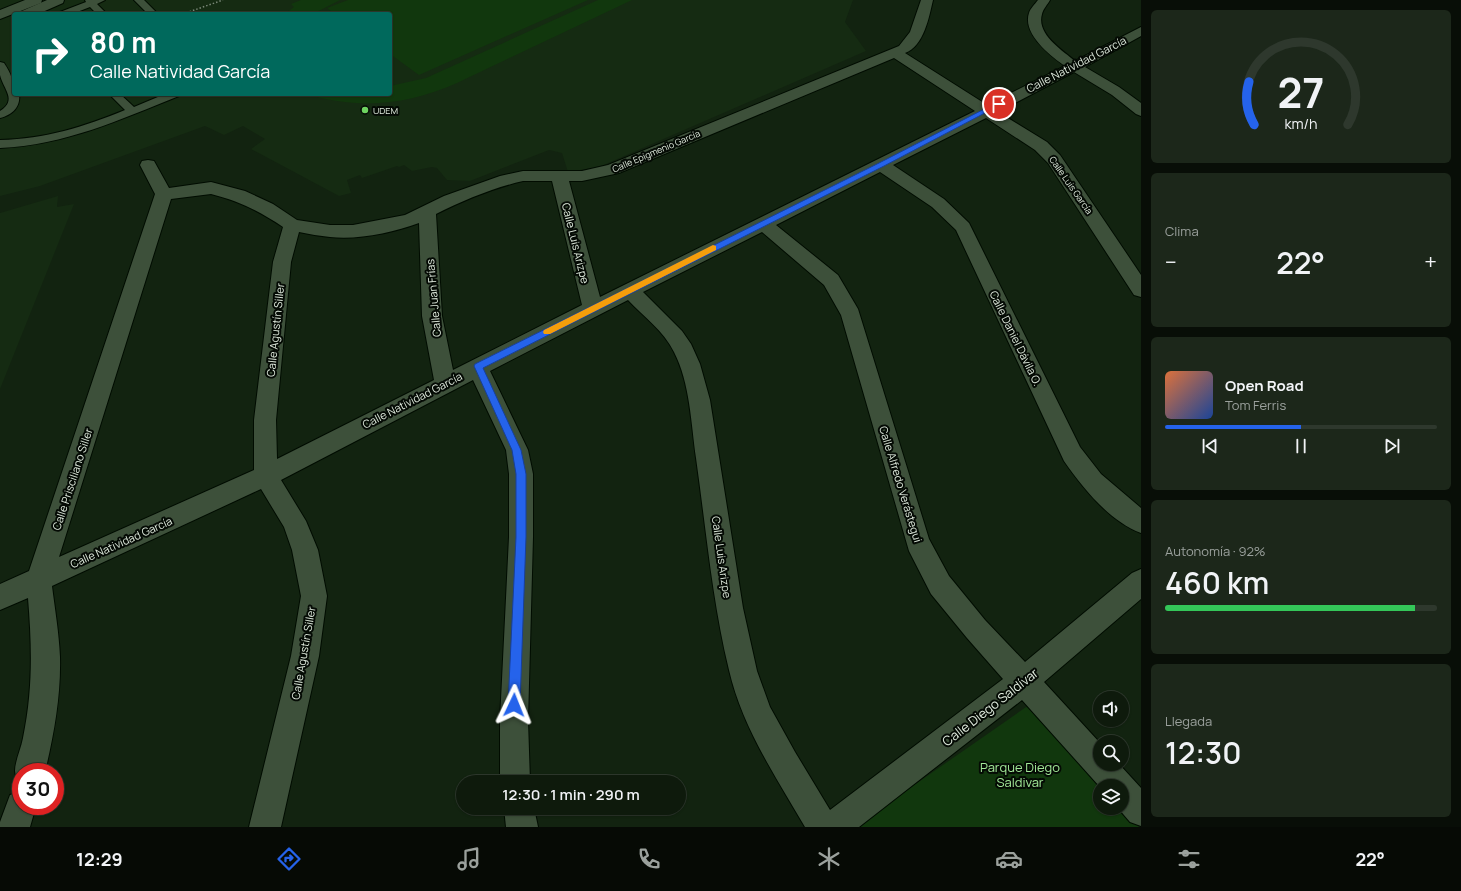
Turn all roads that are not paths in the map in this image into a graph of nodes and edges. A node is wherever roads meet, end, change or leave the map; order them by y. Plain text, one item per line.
1 (36, 0) edge
2 (58, 0) edge
3 (139, 0) edge
4 (927, 0) edge
5 (1044, 0) edge
6 (94, 1) edge
7 (31, 12) edge
8 (68, 12) edge
9 (101, 12) edge
10 (151, 12) edge
11 (0, 15) edge
12 (12, 21) edge
13 (0, 26) edge
14 (1141, 31) edge
15 (895, 53) junction
16 (0, 64) edge
17 (1074, 66) junction
18 (12, 91) edge
19 (14, 96) edge
20 (116, 96) edge
21 (170, 96) edge
22 (986, 110) junction
23 (132, 111) junction
24 (1141, 111) edge
25 (0, 116) edge
26 (0, 144) edge
27 (148, 165) dead end
28 (881, 165) junction
29 (559, 177) junction
30 (164, 194) junction
31 (427, 212) junction
32 (763, 223) junction
33 (292, 225) junction
34 (630, 290) junction
35 (1141, 290) edge
36 (593, 309) junction
37 (478, 366) junction
38 (444, 384) junction
39 (266, 476) junction
40 (1141, 522) edge
41 (39, 579) junction
42 (1141, 582) edge
43 (0, 597) edge
44 (1024, 681) junction
45 (33, 763) edge
46 (515, 775) edge
47 (1112, 779) edge
48 (1129, 798) edge
49 (1141, 811) edge
50 (18, 815) edge
51 (520, 815) edge
52 (14, 827) edge
53 (265, 827) edge
54 (522, 827) edge
55 (823, 827) edge
56 (834, 827) edge

1 - 11 street
2 - 7 street
3 - 10 lane
4 - 15 street, Calle Epigmenio García
5 - 17 street
6 - 8 lane
6 - 9 lane
12 - 13 street
14 - 17 street, Calle Natividad García
15 - 22 street, Calle Luis García
15 - 29 street, Calle Epigmenio García
16 - 18 lane
17 - 22 street, Calle Natividad García
17 - 24 street
19 - 25 lane
20 - 23 lane
21 - 23 lane
22 - 28 street, Calle Natividad García
22 - 35 street, Calle Luis García
23 - 26 lane
27 - 30 street
28 - 32 street, Calle Natividad García
28 - 40 street, Calle Daniel Dávila O.
29 - 31 street, Calle Epigmenio García
29 - 36 street, Calle Luis Arizpe
30 - 33 street, Calle Epigmenio García
30 - 41 street, Calle Prisciliano Siller
31 - 33 street, Calle Epigmenio García
31 - 38 street, Calle Juan Frías
32 - 34 street, Calle Natividad García
32 - 44 street, Calle Alfredo Verástegui
33 - 39 street, Calle Agustín Siller
34 - 36 street, Calle Natividad García
34 - 55 street, Calle Luis Arizpe
36 - 37 street, Calle Natividad García
37 - 38 street, Calle Natividad García
37 - 46 street
38 - 39 street, Calle Natividad García
39 - 41 street, Calle Natividad García
39 - 53 street, Calle Agustín Siller
41 - 43 street, Calle Natividad García
41 - 45 street, Calle Prisciliano Siller
42 - 44 street, Calle Diego Saldívar
44 - 47 street, Calle Alfredo Verástegui
44 - 56 street, Calle Diego Saldívar
48 - 49 street
50 - 52 street
51 - 54 street

